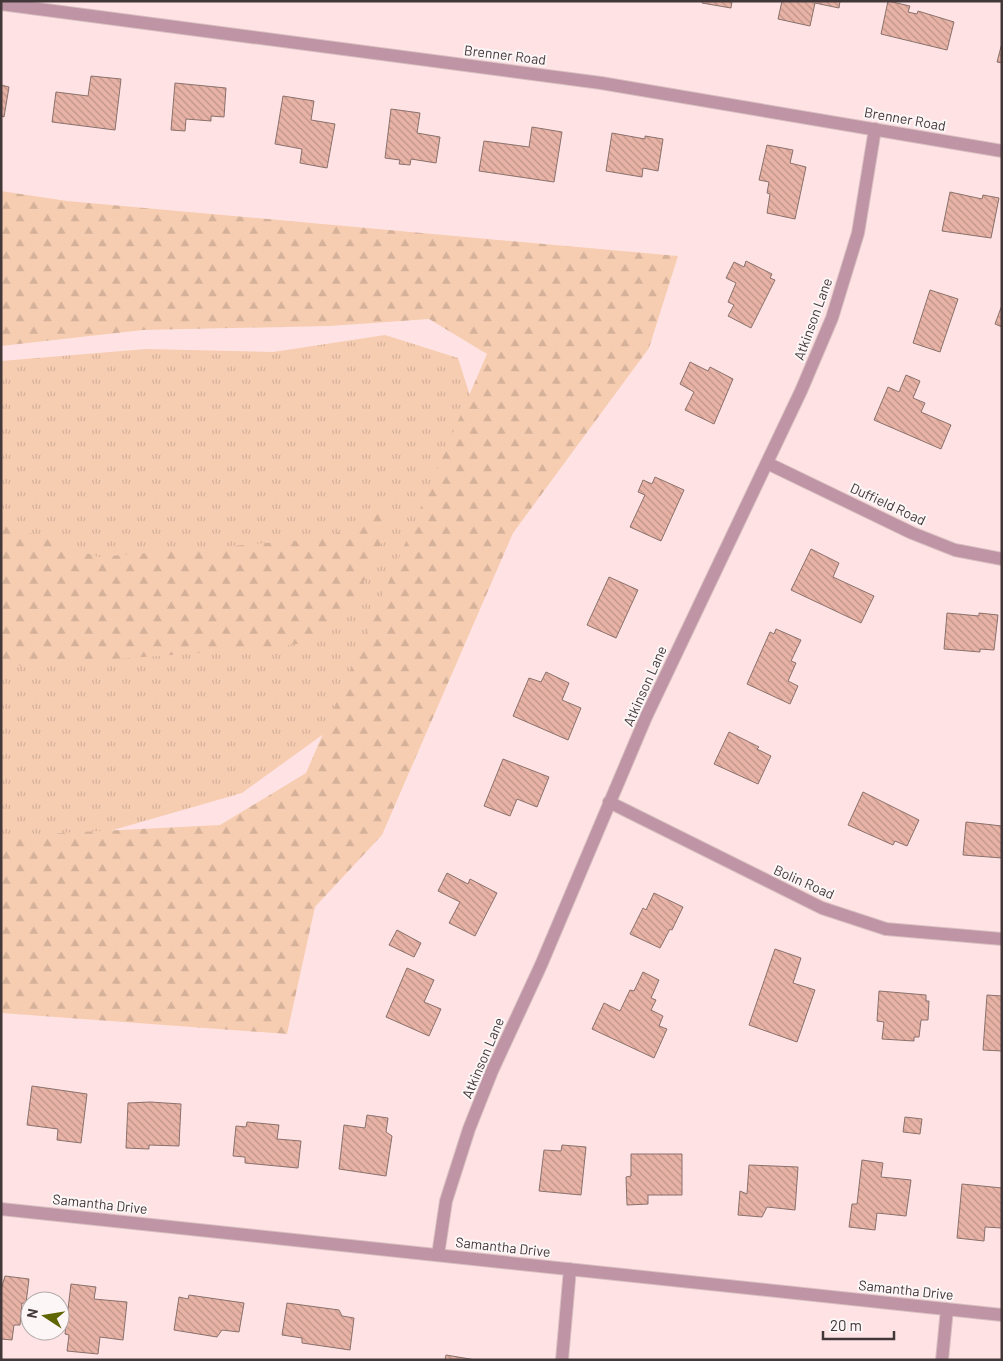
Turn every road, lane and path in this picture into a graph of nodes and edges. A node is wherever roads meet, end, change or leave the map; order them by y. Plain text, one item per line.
1 (1, 4) edge
2 (875, 130) junction
3 (1002, 151) edge
4 (767, 463) junction
5 (1002, 559) edge
6 (609, 802) junction
7 (1002, 939) edge
8 (1, 1209) edge
9 (438, 1255) junction
10 (570, 1269) junction
11 (947, 1309) junction
12 (1002, 1315) edge
13 (562, 1360) edge
14 (942, 1360) edge

1 - 2 street, Brenner Road
2 - 3 street, Brenner Road
2 - 4 street, Atkinson Lane
4 - 5 street, Duffield Road
4 - 6 street, Atkinson Lane
6 - 7 street, Bolin Road
6 - 9 street, Atkinson Lane
8 - 9 street, Samantha Drive
9 - 10 street, Samantha Drive
10 - 11 street, Samantha Drive
10 - 13 street
11 - 12 street, Samantha Drive
11 - 14 street

